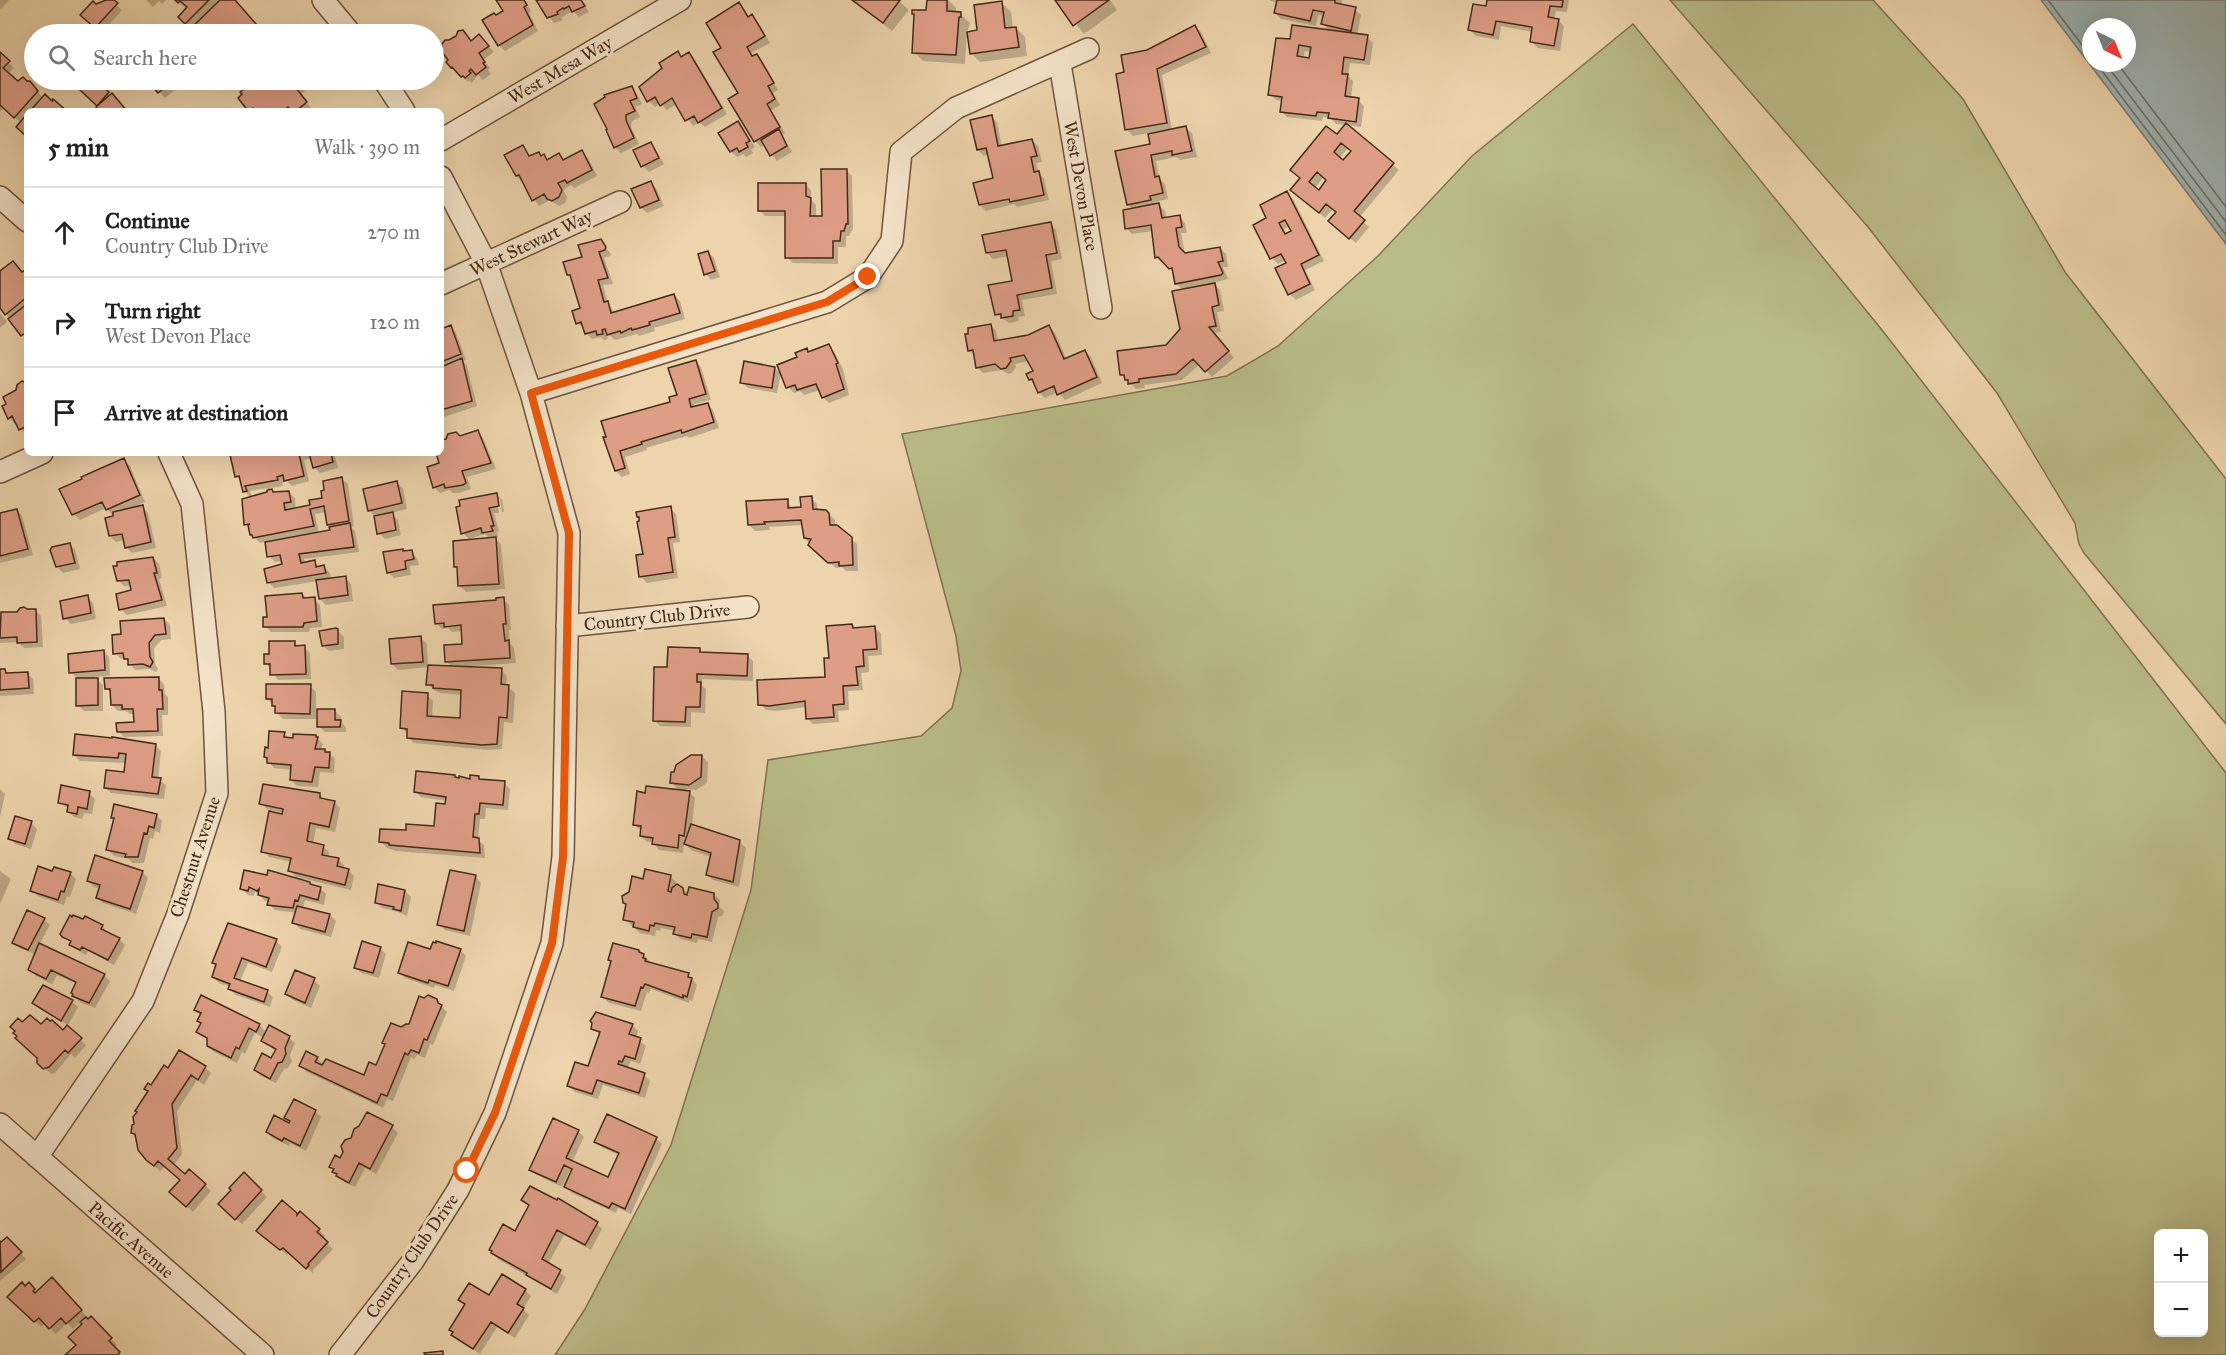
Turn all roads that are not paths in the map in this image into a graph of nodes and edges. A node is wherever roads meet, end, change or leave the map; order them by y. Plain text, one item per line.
1 (322, 0) edge
2 (680, 0) edge
3 (342, 24) edge
4 (1088, 50) dead end
5 (1060, 64) junction
6 (390, 90) edge
7 (402, 108) edge
8 (444, 138) edge
9 (444, 183) edge
10 (0, 196) edge
11 (620, 202) dead end
12 (24, 218) edge
13 (486, 263) junction
14 (444, 283) edge
15 (1101, 308) dead end
16 (531, 393) junction
17 (35, 456) edge
18 (170, 456) edge
19 (0, 472) edge
20 (748, 607) dead end
21 (567, 626) junction
22 (0, 1124) edge
23 (38, 1157) junction
24 (263, 1355) edge
25 (340, 1355) edge

1 - 3 street
2 - 8 street, West Mesa Way
4 - 5 street
5 - 15 street, West Devon Place
5 - 16 street
6 - 7 street
9 - 13 street, Country Club Drive
10 - 12 street
11 - 13 street, West Stewart Way
13 - 14 street, West Stewart Way
13 - 16 street, Country Club Drive
16 - 21 street, Country Club Drive
17 - 19 street
18 - 23 street, Chestnut Avenue
20 - 21 street, Country Club Drive
21 - 25 street, Country Club Drive
22 - 23 street, Pacific Avenue
23 - 24 street, Pacific Avenue

